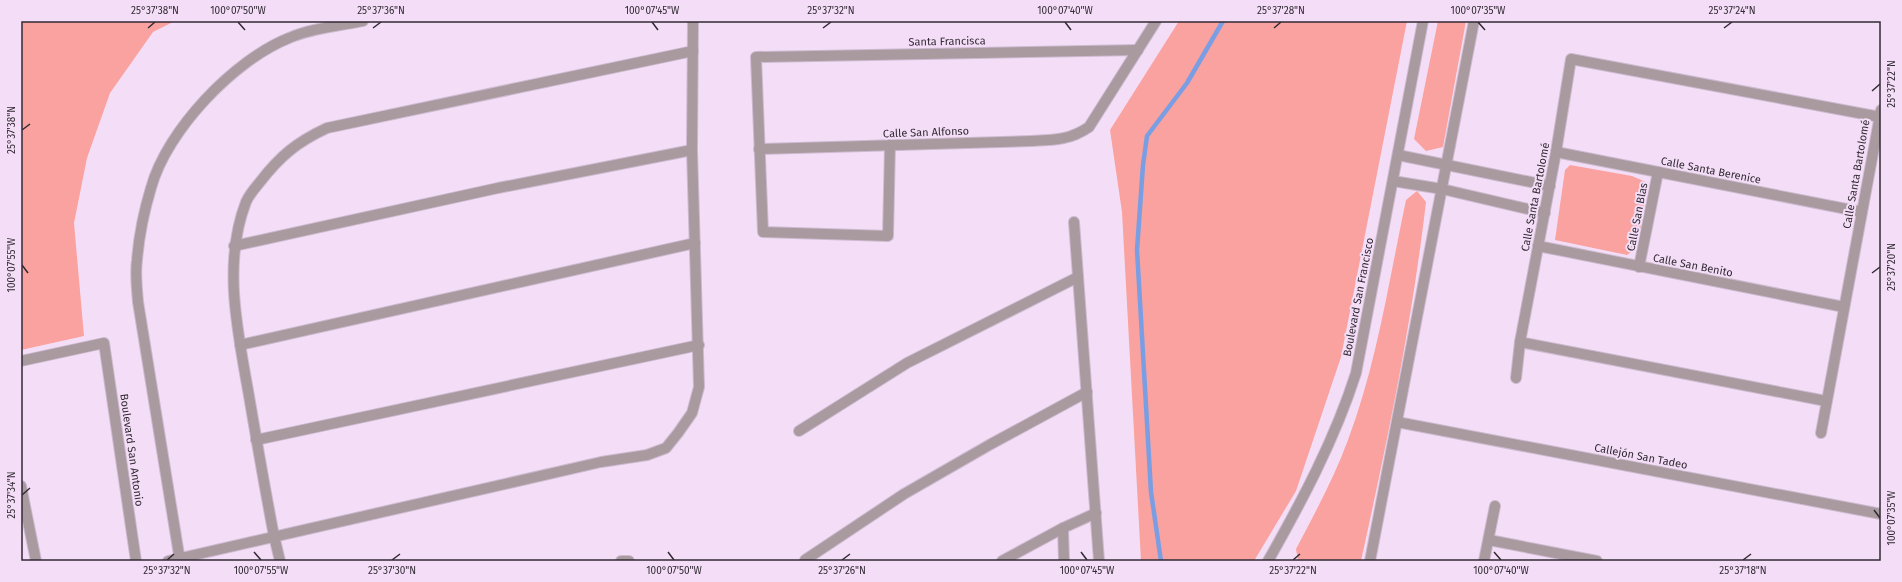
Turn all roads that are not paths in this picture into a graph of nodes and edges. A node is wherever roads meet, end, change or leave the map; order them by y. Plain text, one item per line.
1 (363, 21) edge
2 (693, 21) edge
3 (1156, 21) edge
4 (1423, 21) edge
5 (1474, 21) edge
6 (1138, 50) junction
7 (693, 51) junction
8 (1880, 114) edge
9 (890, 145) junction
10 (760, 149) junction
11 (692, 150) junction
12 (1556, 152) junction
13 (1398, 155) junction
14 (1447, 164) junction
15 (1658, 172) junction
16 (1393, 181) junction
17 (1550, 186) junction
18 (1442, 189) junction
19 (1862, 212) junction
20 (1545, 213) junction
21 (1074, 222) dead end
22 (695, 243) junction
23 (234, 246) junction
24 (1538, 246) junction
25 (1639, 267) junction
26 (1078, 277) junction
27 (1844, 308) junction
28 (1520, 342) junction
29 (240, 345) junction
30 (699, 345) junction
31 (21, 361) edge
32 (1516, 378) dead end
33 (1087, 392) junction
34 (1826, 401) junction
35 (1397, 422) junction
36 (799, 431) dead end
37 (1821, 433) dead end
38 (256, 440) junction
39 (21, 486) edge
40 (1495, 506) dead end
41 (1096, 513) junction
42 (1881, 514) edge
43 (1063, 528) junction
44 (274, 536) junction
45 (1489, 540) junction
46 (179, 559) edge
47 (805, 560) dead end
48 (1269, 560) edge
49 (36, 561) edge
50 (136, 561) edge
51 (168, 561) edge
52 (280, 561) edge
53 (621, 561) edge
54 (629, 561) edge
55 (1002, 561) edge
56 (1064, 561) edge
57 (1100, 561) edge
58 (1370, 561) edge
59 (1484, 561) edge
60 (1597, 561) edge

1 - 46 street
2 - 7 street
3 - 6 street
4 - 13 street, Boulevard San Francisco
5 - 14 street
6 - 9 street, Calle San Alfonso
6 - 10 street, Santa Francisca
7 - 11 street
7 - 23 street
8 - 12 street, Calle Santa Bartolomé
8 - 19 street, Calle Santa Bartolomé
9 - 10 street, Calle San Alfonso
9 - 10 street
11 - 22 street
11 - 23 street
12 - 15 street, Calle Santa Berenice
12 - 17 street, Calle Santa Bartolomé
13 - 14 street
13 - 16 street, Boulevard San Francisco
14 - 17 street
14 - 18 street
15 - 19 street, Calle Santa Berenice
15 - 25 street, Calle San Blas
16 - 18 street
16 - 48 street, Boulevard San Francisco
17 - 20 street, Calle Santa Bartolomé
18 - 20 street
18 - 35 street
19 - 27 street, Calle Santa Bartolomé
20 - 24 street, Calle Santa Bartolomé
21 - 26 street
22 - 29 street
22 - 30 street
23 - 29 street
24 - 25 street, Calle San Benito
24 - 28 street, Calle Santa Bartolomé
25 - 27 street, Calle San Benito
26 - 33 street
26 - 36 street
27 - 34 street, Calle Santa Bartolomé
28 - 32 street, Calle Santa Bartolomé
28 - 34 street
29 - 38 street
30 - 38 street
30 - 44 street
31 - 50 street, Boulevard San Antonio
33 - 41 street
33 - 47 street
34 - 37 street, Calle Santa Bartolomé
35 - 42 street, Callejón San Tadeo
35 - 58 street
38 - 44 street
39 - 49 street
40 - 45 street
41 - 43 street
41 - 57 street
43 - 55 street
43 - 56 street
44 - 46 street
44 - 52 street
45 - 59 street
45 - 60 street
46 - 51 street
53 - 54 street

